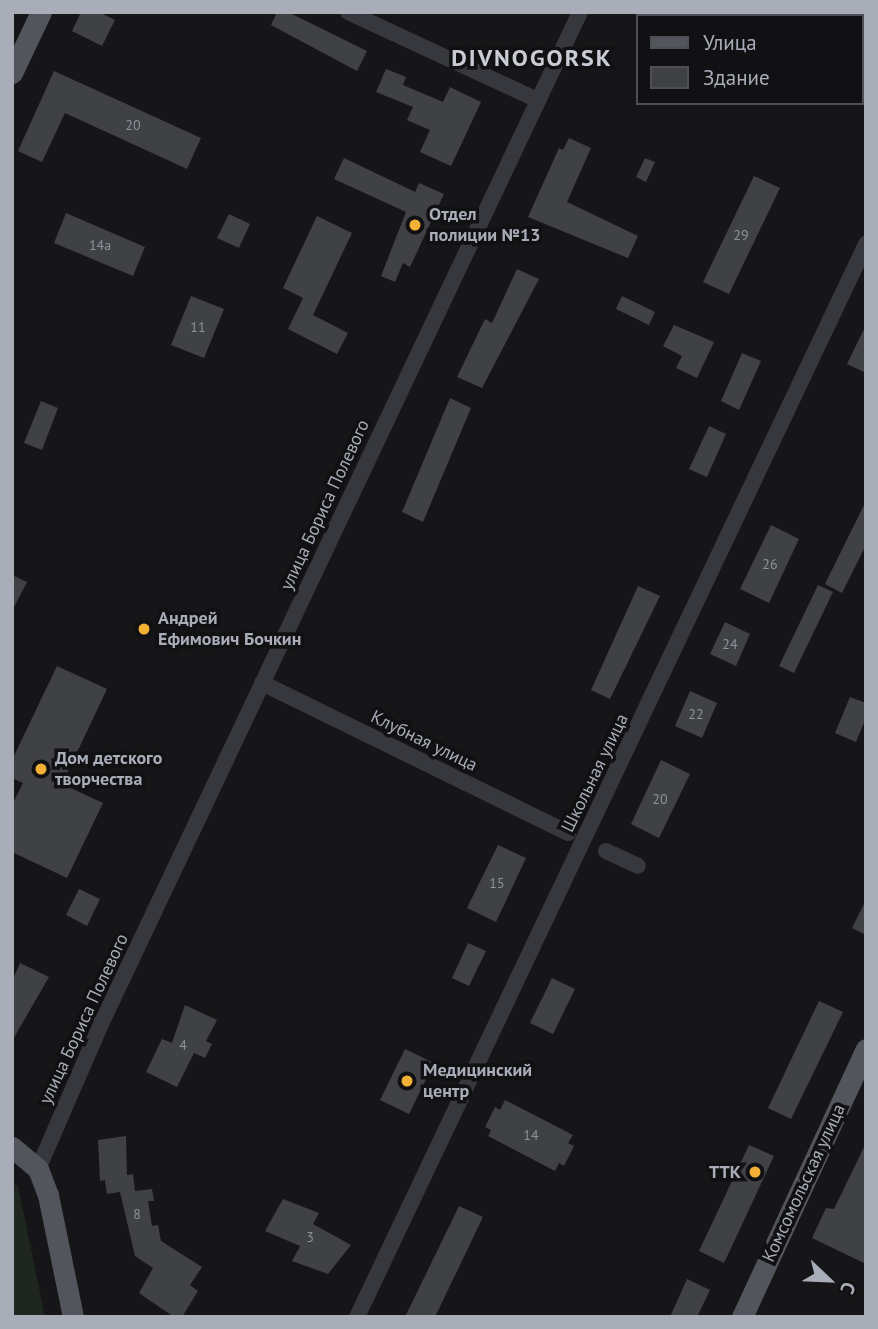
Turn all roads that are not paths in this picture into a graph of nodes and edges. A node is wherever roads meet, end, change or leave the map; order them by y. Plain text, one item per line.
1 (41, 12) edge
2 (348, 12) edge
3 (580, 12) edge
4 (12, 73) edge
5 (538, 100) junction
6 (866, 244) edge
7 (262, 683) junction
8 (568, 833) dead end
9 (606, 851) dead end
10 (638, 866) dead end
11 (866, 1049) edge
12 (12, 1147) edge
13 (38, 1169) junction
14 (73, 1317) edge
15 (357, 1317) edge
16 (742, 1317) edge

1 - 4 main road
2 - 5 street
3 - 5 street, улица Бориса Полевого
5 - 7 street, улица Бориса Полевого
6 - 15 street, Школьная улица
7 - 8 street, Клубная улица
7 - 13 street, улица Бориса Полевого
9 - 10 street
11 - 16 main road, Комсомольская улица
12 - 13 main road
13 - 14 main road

